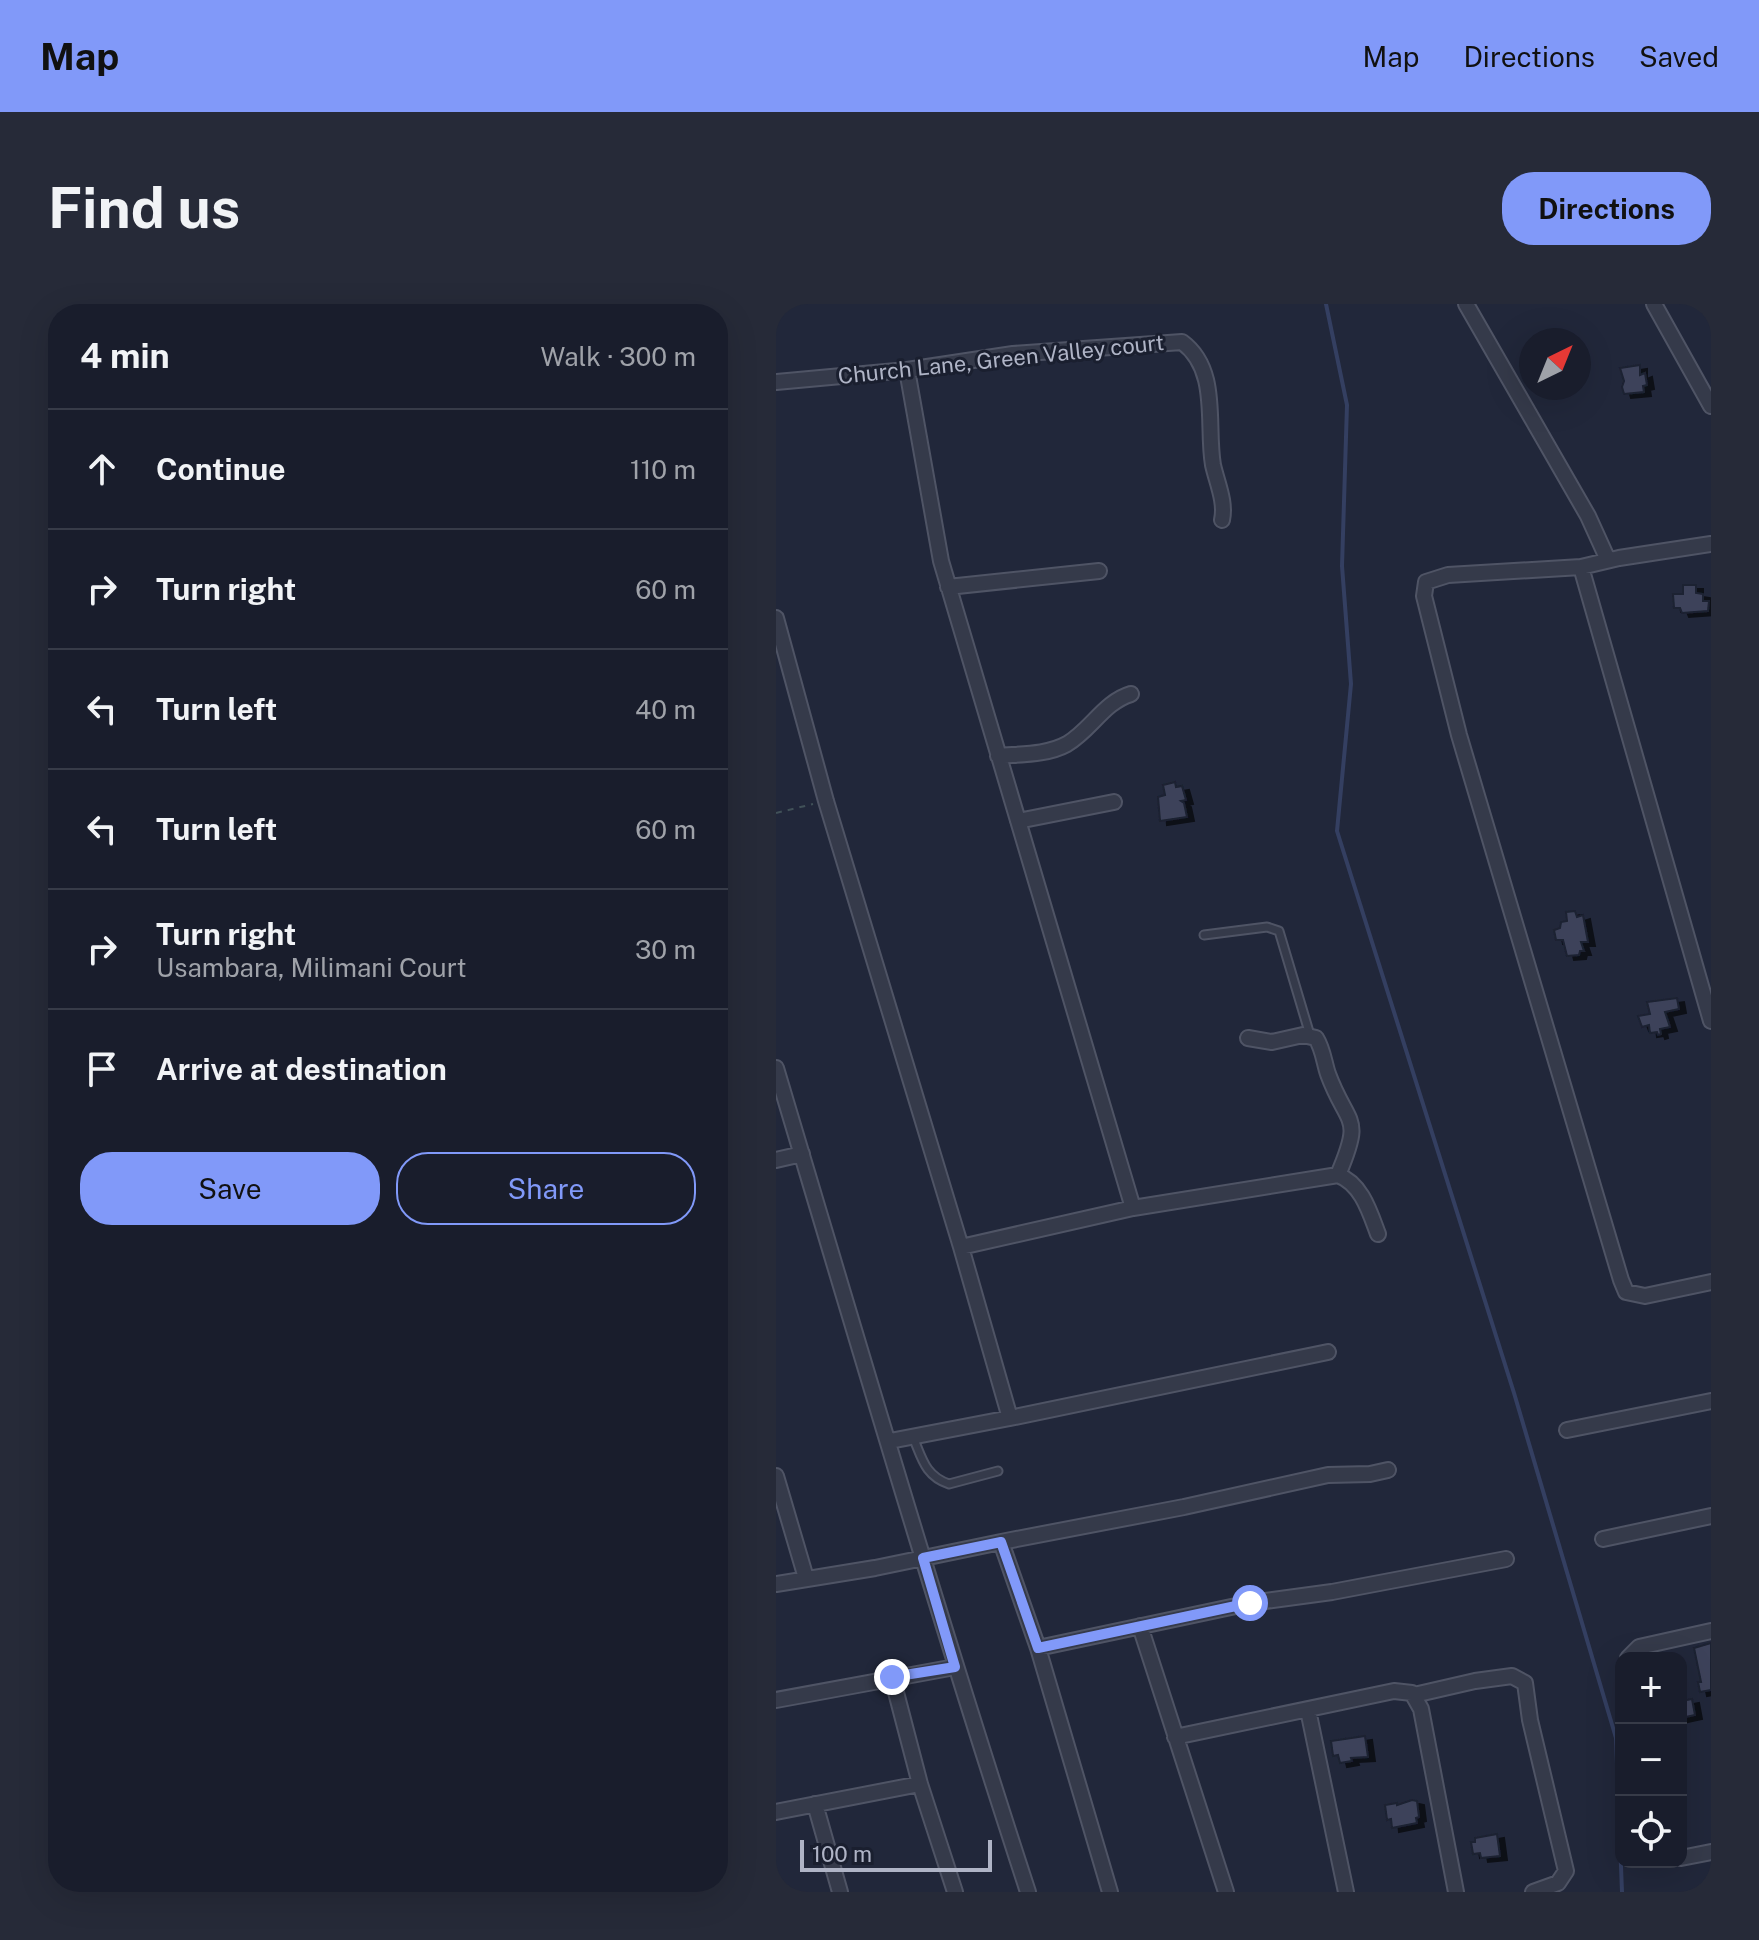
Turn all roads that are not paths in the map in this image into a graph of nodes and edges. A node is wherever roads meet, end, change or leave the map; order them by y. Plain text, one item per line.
1 (1466, 304) edge
2 (1654, 304) edge
3 (907, 370) junction
4 (776, 382) edge
5 (1711, 406) edge
6 (1222, 520) dead end
7 (1711, 544) edge
8 (1608, 560) junction
9 (1581, 567) junction
10 (1099, 571) dead end
11 (948, 587) junction
12 (776, 618) edge
13 (1131, 694) dead end
14 (998, 756) junction
15 (1114, 802) dead end
16 (1018, 821) junction
17 (1204, 935) dead end
18 (1711, 1021) edge
19 (1310, 1035) junction
20 (1248, 1038) dead end
21 (776, 1068) edge
22 (802, 1154) junction
23 (776, 1160) edge
24 (1338, 1175) junction
25 (1133, 1208) junction
26 (1378, 1234) dead end
27 (961, 1247) junction
28 (1711, 1282) edge
29 (1328, 1352) dead end
30 (1711, 1401) edge
31 (1010, 1418) junction
32 (1567, 1430) dead end
33 (913, 1437) junction
34 (890, 1441) junction
35 (1388, 1470) dead end
36 (998, 1471) dead end
37 (776, 1476) edge
38 (1711, 1516) edge
39 (1603, 1539) dead end
40 (1001, 1542) junction
41 (923, 1558) junction
42 (1506, 1559) dead end
43 (806, 1578) junction
44 (776, 1584) edge
45 (1140, 1626) junction
46 (1711, 1631) edge
47 (1038, 1648) junction
48 (1634, 1652) edge
49 (955, 1667) junction
50 (892, 1677) junction
51 (1414, 1695) junction
52 (776, 1700) edge
53 (1308, 1710) junction
54 (1175, 1737) junction
55 (920, 1784) junction
56 (815, 1804) junction
57 (776, 1812) edge
58 (1711, 1852) edge
59 (1687, 1857) edge
60 (840, 1892) edge
61 (955, 1892) edge
62 (1028, 1892) edge
63 (1110, 1892) edge
64 (1226, 1892) edge
65 (1346, 1892) edge
66 (1456, 1892) edge
67 (1533, 1892) edge

1 - 8 street
2 - 5 street
3 - 4 street, Church Lane, Green Valley court
3 - 6 street, Church Lane, Green Valley court
3 - 11 street
7 - 8 street
8 - 9 street
9 - 18 street
9 - 28 street
10 - 11 street
11 - 14 street
12 - 27 street
13 - 14 street
14 - 16 street
15 - 16 street
16 - 25 street
17 - 19 lane
19 - 20 street
19 - 24 street
21 - 22 street
22 - 23 street
22 - 34 street
24 - 25 street
24 - 26 street
25 - 27 street
27 - 31 street
29 - 31 street
30 - 32 street
31 - 33 street
33 - 34 street
33 - 36 lane
34 - 41 street
35 - 40 street
37 - 43 street
38 - 39 street
40 - 41 street
40 - 47 street
41 - 43 street
41 - 49 street
42 - 45 street
43 - 44 street
45 - 47 street
45 - 54 street
46 - 48 street
47 - 63 street
49 - 50 street
49 - 62 street
50 - 52 street
50 - 55 street
51 - 53 street
51 - 66 street
51 - 67 street
53 - 54 street
53 - 65 street
54 - 64 street
55 - 56 street
55 - 61 street
56 - 57 street
56 - 60 street
58 - 59 street

